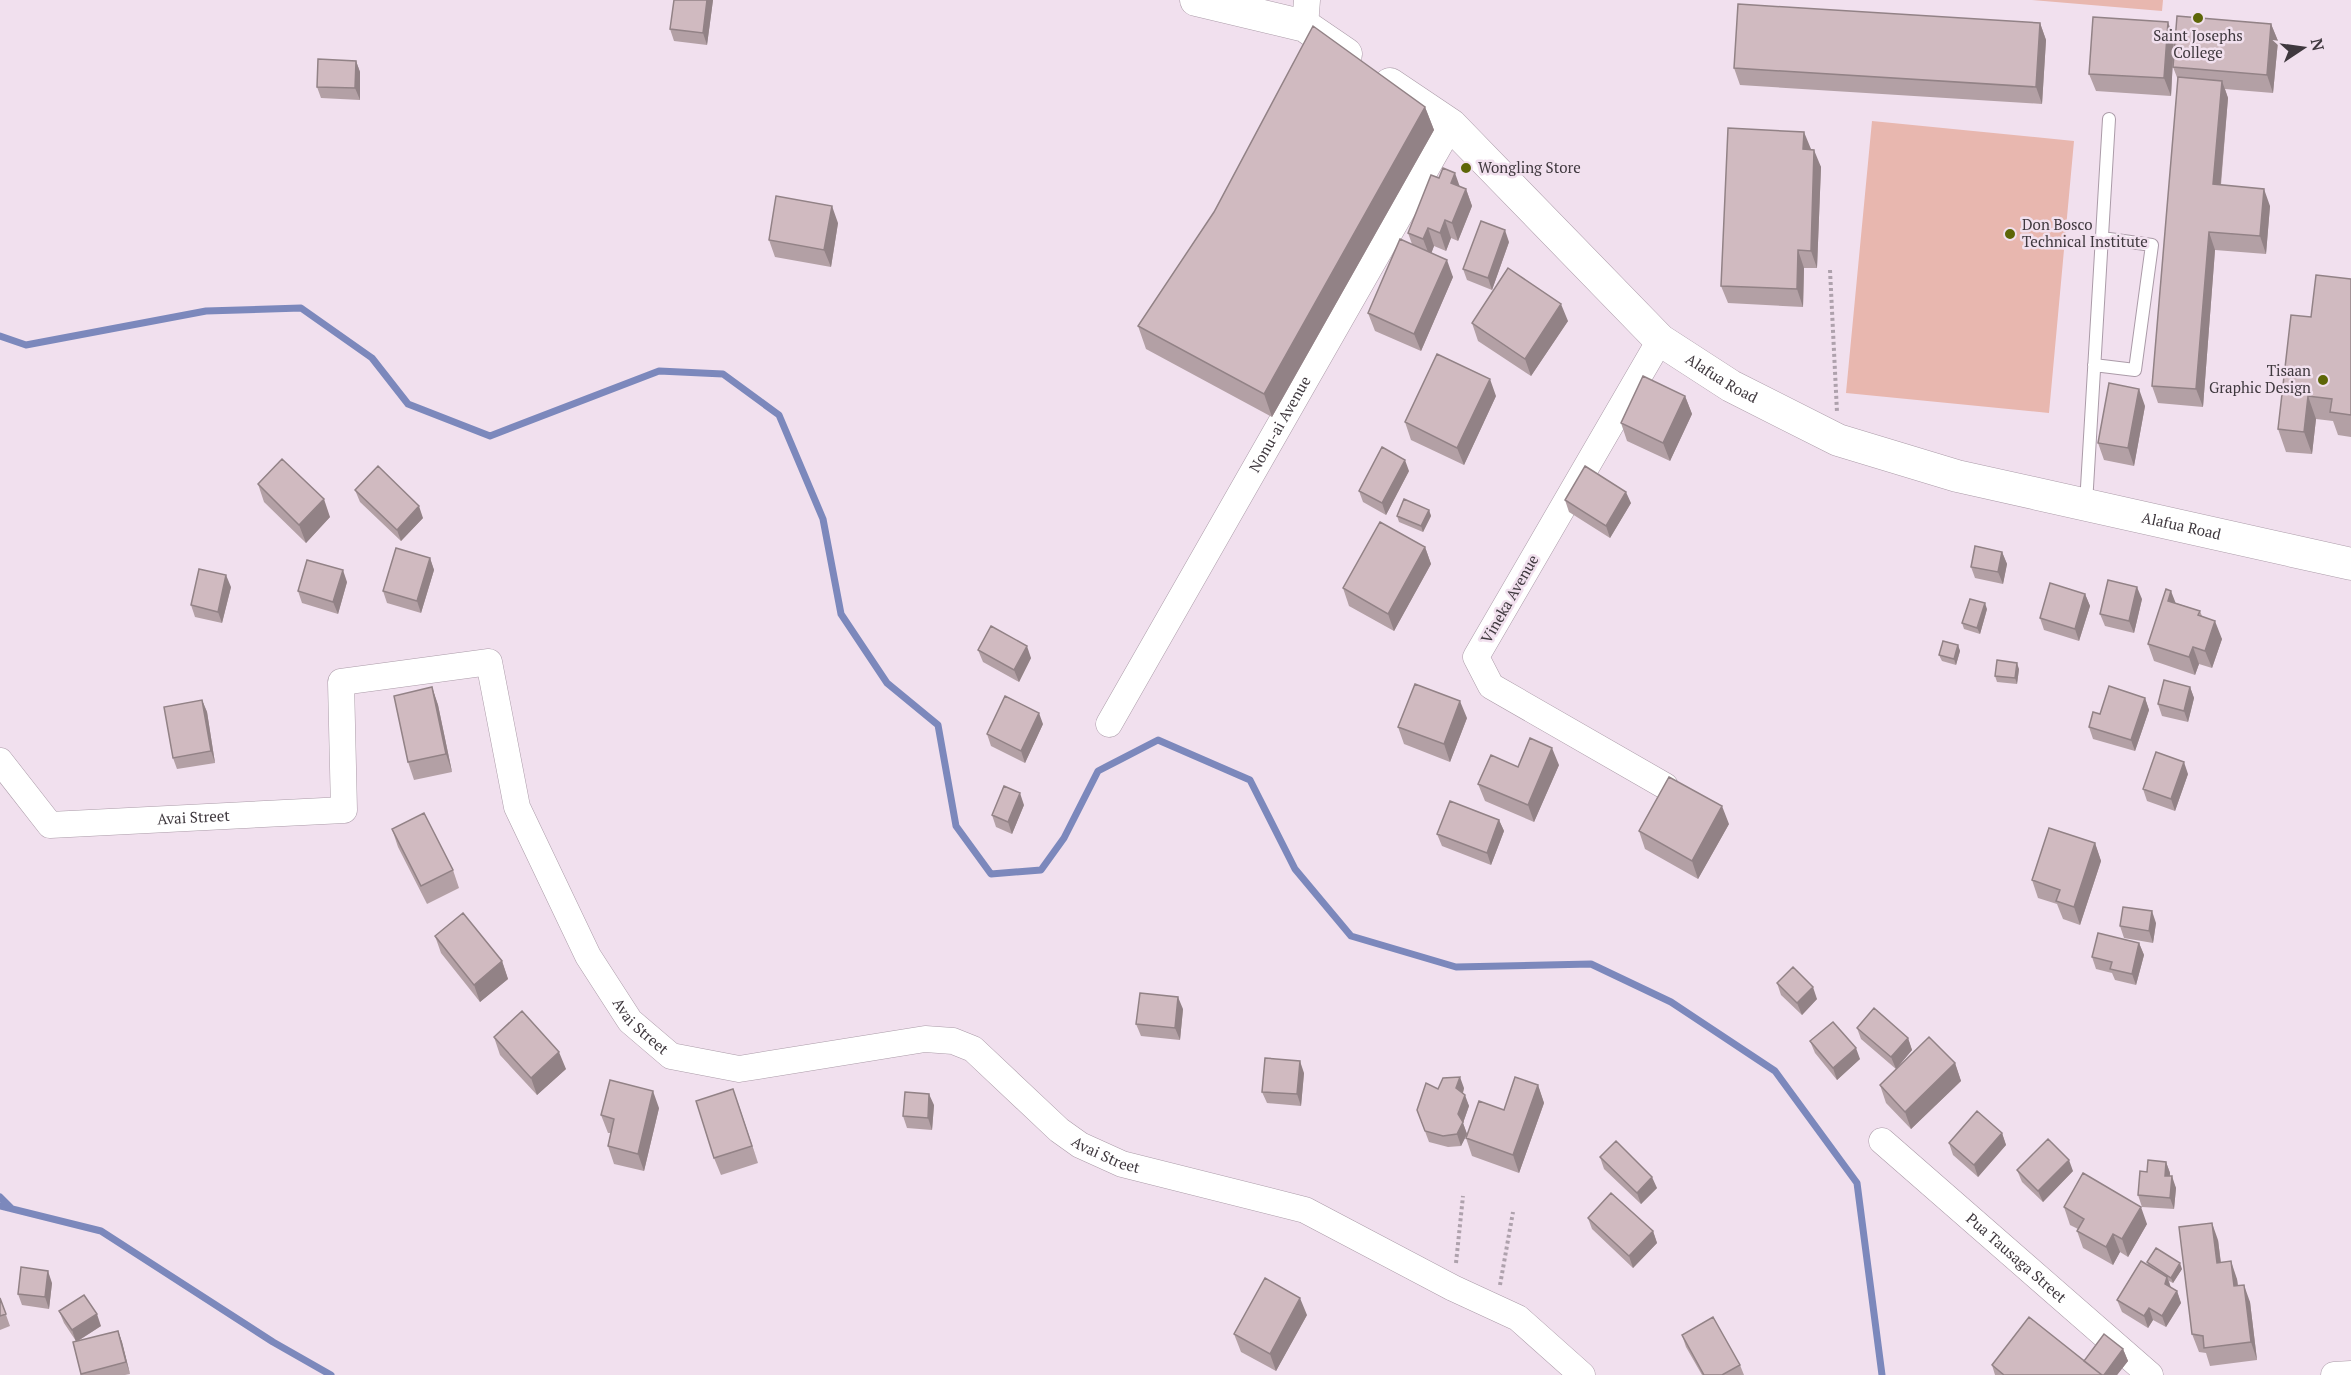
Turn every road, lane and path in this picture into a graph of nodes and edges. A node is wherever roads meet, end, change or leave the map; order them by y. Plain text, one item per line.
1 (1196, 0) edge
2 (1306, 13) edge
3 (2109, 119) dead end
4 (1451, 125) junction
5 (2102, 238) junction
6 (1830, 270) dead end
7 (1660, 340) junction
8 (2094, 365) junction
9 (1838, 440) junction
10 (2086, 505) junction
11 (2351, 564) edge
12 (1109, 724) dead end
13 (0, 761) edge
14 (1665, 786) edge
15 (1882, 1141) dead end
16 (1463, 1196) dead end
17 (1513, 1212) dead end
18 (1453, 1288) junction
19 (1497, 1306) junction
20 (2351, 1374) edge
21 (1582, 1375) edge
22 (2150, 1375) edge
23 (2334, 1375) edge

1 - 2 street, Alafua Road
2 - 4 street, Alafua Road
3 - 5 lane
4 - 7 street, Alafua Road
4 - 12 street, Nonu-ai Avenue
5 - 8 lane
5 - 8 lane
6 - 9 path
7 - 9 street, Alafua Road
7 - 14 street, Vineka Avenue
8 - 10 lane
9 - 10 street, Alafua Road
10 - 11 street, Alafua Road
13 - 18 street, Avai Street
15 - 22 street, Pua Tausaga Street
16 - 18 path
17 - 19 path
18 - 19 street, Avai Street
19 - 21 street, Avai Street
20 - 23 street

